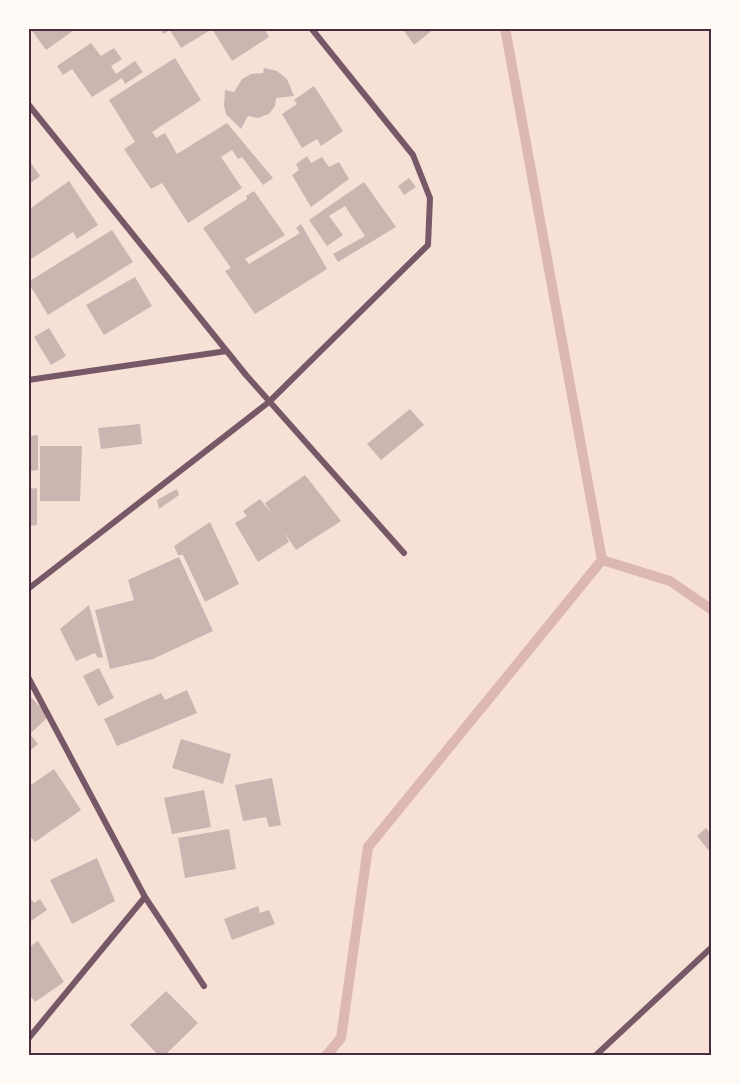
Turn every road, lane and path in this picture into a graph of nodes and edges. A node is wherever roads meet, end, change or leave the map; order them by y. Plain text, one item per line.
1 (311, 28) edge
2 (28, 104) edge
3 (228, 351) junction
4 (28, 380) edge
5 (269, 402) junction
6 (404, 553) dead end
7 (28, 589) edge
8 (28, 677) edge
9 (145, 897) junction
10 (711, 947) edge
11 (204, 986) dead end
12 (28, 1039) edge
13 (595, 1056) edge

1 - 5 street
2 - 3 street
3 - 4 street
3 - 5 street
5 - 6 street
5 - 7 street
8 - 9 street
9 - 11 street
9 - 12 street
10 - 13 street

